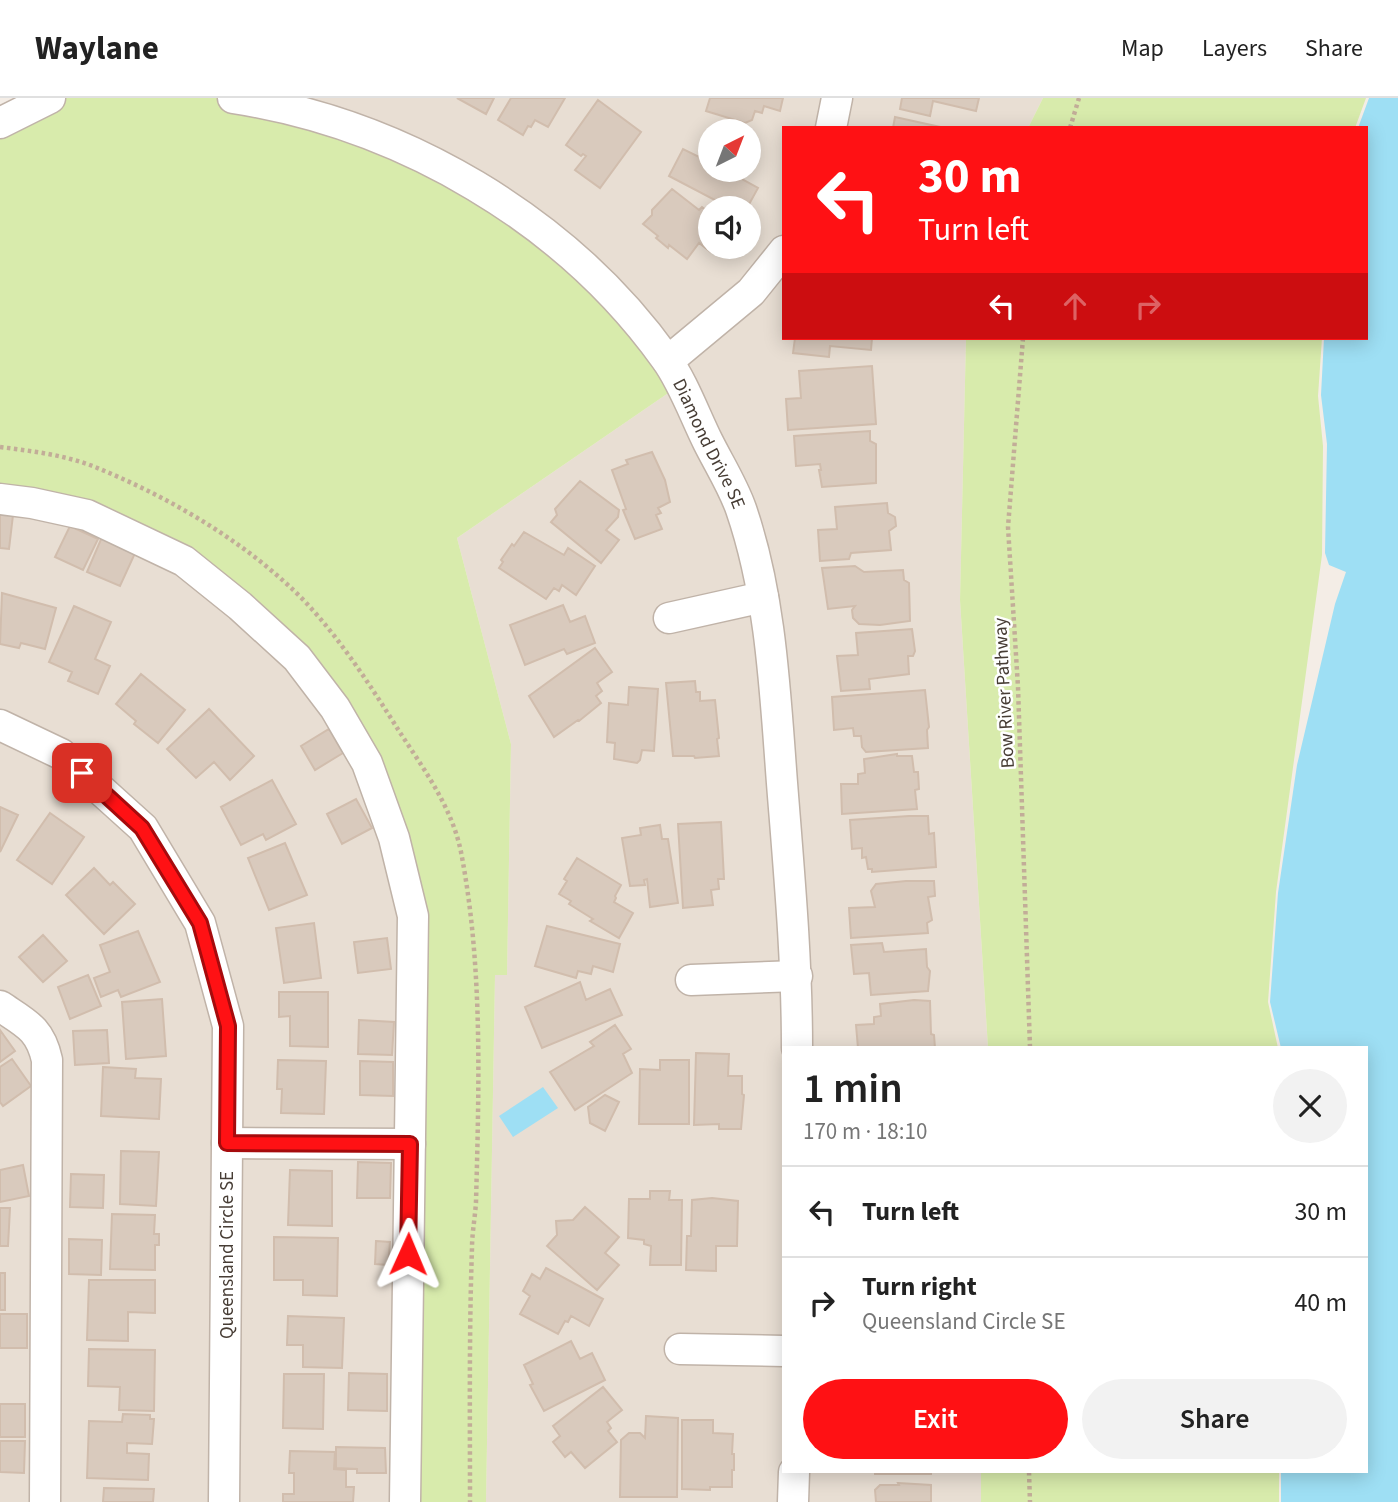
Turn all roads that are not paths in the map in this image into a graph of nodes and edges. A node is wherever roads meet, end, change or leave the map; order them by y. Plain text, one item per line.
1 (50, 98) edge
2 (233, 98) edge
3 (837, 98) edge
4 (0, 123) edge
5 (831, 126) edge
6 (782, 253) edge
7 (668, 361) junction
8 (0, 499) edge
9 (763, 597) junction
10 (669, 618) dead end
11 (0, 725) edge
12 (797, 976) junction
13 (691, 980) dead end
14 (0, 1006) edge
15 (797, 1046) edge
16 (227, 1143) junction
17 (410, 1144) junction
18 (680, 1349) dead end
19 (782, 1351) edge
20 (794, 1473) edge
21 (45, 1502) edge
22 (224, 1502) edge
23 (405, 1502) edge
24 (793, 1502) edge

1 - 4 street
2 - 7 street, Diamond Drive SE
3 - 5 street
6 - 7 street
7 - 9 street, Diamond Drive SE
8 - 17 street
9 - 10 street
9 - 12 street, Diamond Drive SE
11 - 16 street, Queensland Circle SE
12 - 13 street
12 - 15 street, Diamond Drive SE
14 - 21 street
16 - 17 street
16 - 22 street, Queensland Circle SE
17 - 23 street
18 - 19 street
20 - 24 street

